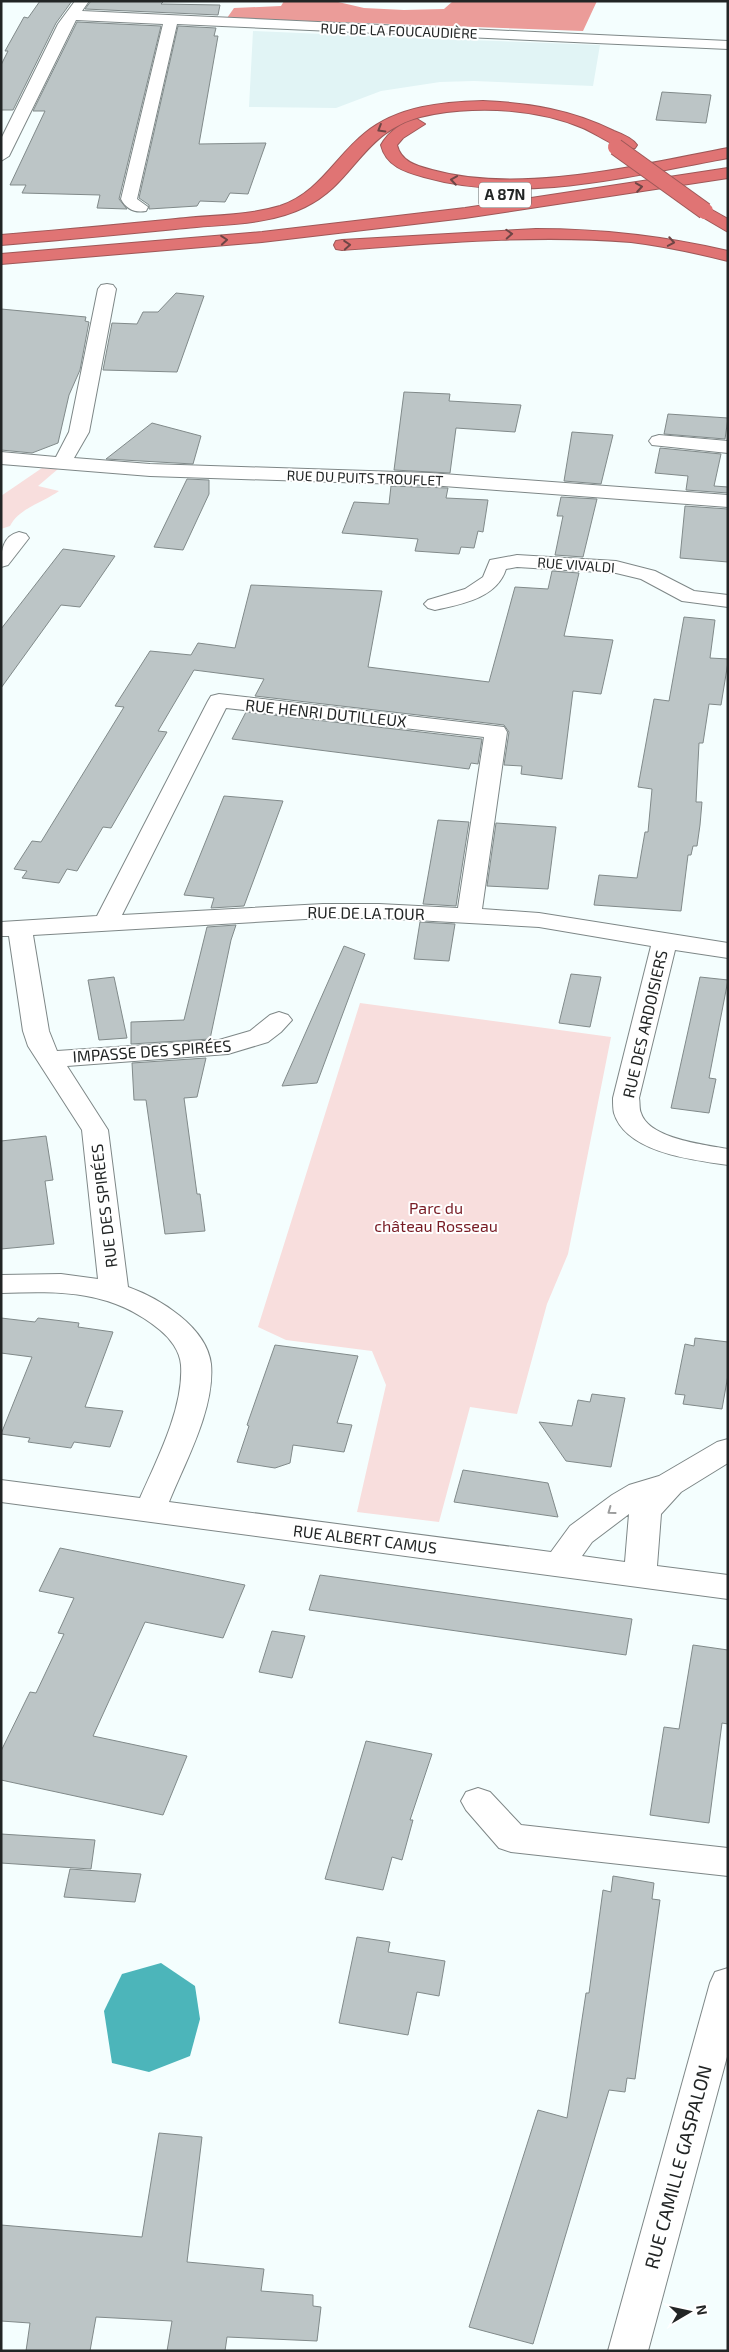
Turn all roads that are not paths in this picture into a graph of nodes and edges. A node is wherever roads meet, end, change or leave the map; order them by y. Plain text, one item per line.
1 (82, 1) edge
2 (71, 15) junction
3 (173, 20) junction
4 (728, 45) edge
5 (622, 146) junction
6 (728, 153) edge
7 (1, 156) edge
8 (728, 160) edge
9 (728, 173) edge
10 (140, 207) dead end
11 (716, 212) edge
12 (728, 227) edge
13 (1, 240) edge
14 (1, 246) edge
15 (728, 256) edge
16 (1, 260) edge
17 (1, 266) edge
18 (107, 289) dead end
19 (659, 441) dead end
20 (728, 447) edge
21 (1, 458) edge
22 (62, 463) junction
23 (728, 502) edge
24 (19, 538) dead end
25 (1, 561) edge
26 (728, 601) edge
27 (435, 604) dead end
28 (469, 916) junction
29 (106, 924) junction
30 (10, 928) edge
31 (665, 941) junction
32 (728, 951) edge
33 (279, 1020) dead end
34 (48, 1059) junction
35 (728, 1158) edge
36 (1, 1284) edge
37 (114, 1292) junction
38 (728, 1449) edge
39 (670, 1484) junction
40 (1, 1491) edge
41 (151, 1511) junction
42 (559, 1565) junction
43 (640, 1575) junction
44 (728, 1587) edge
45 (478, 1801) dead end
46 (728, 1862) edge
47 (728, 1983) edge
48 (628, 2351) edge

1 - 2 street
2 - 3 street, RUE DE LA FOUCAUDIÈRE
2 - 7 street
3 - 4 street, RUE DE LA FOUCAUDIÈRE
3 - 10 street
6 -> 5 highway
5 - 11 highway, bridge
5 -> 13 highway
8 - 14 highway, A 87N
16 -> 9 highway, A 87N
11 - 12 highway
17 -> 15 highway
18 - 22 street
19 - 20 street
21 - 22 street, RUE DU PUITS TROUFLET
22 - 23 street, RUE DU PUITS TROUFLET
24 - 25 street
26 - 27 street, RUE VIVALDI
28 - 29 street, RUE DE LA TOUR
28 - 29 street, RUE HENRI DUTILLEUX
28 - 31 street, RUE DE LA TOUR
29 - 30 street, RUE DE LA TOUR
30 - 34 street, RUE DES SPIRÉES
31 - 32 street, RUE DE LA TOUR
31 - 35 street, RUE DES ARDOISIERS
33 - 34 street, IMPASSE DES SPIRÉES
34 - 37 street, RUE DES SPIRÉES
36 - 37 street, RUE DES SPIRÉES
37 - 41 street, RUE DES SPIRÉES
38 - 39 street
39 -> 42 street
39 - 43 street
40 - 41 street, RUE ALBERT CAMUS
41 - 42 street, RUE ALBERT CAMUS
42 - 43 street, RUE ALBERT CAMUS
43 - 44 street, RUE ALBERT CAMUS
45 - 46 street
47 - 48 street, RUE CAMILLE GASPALON

